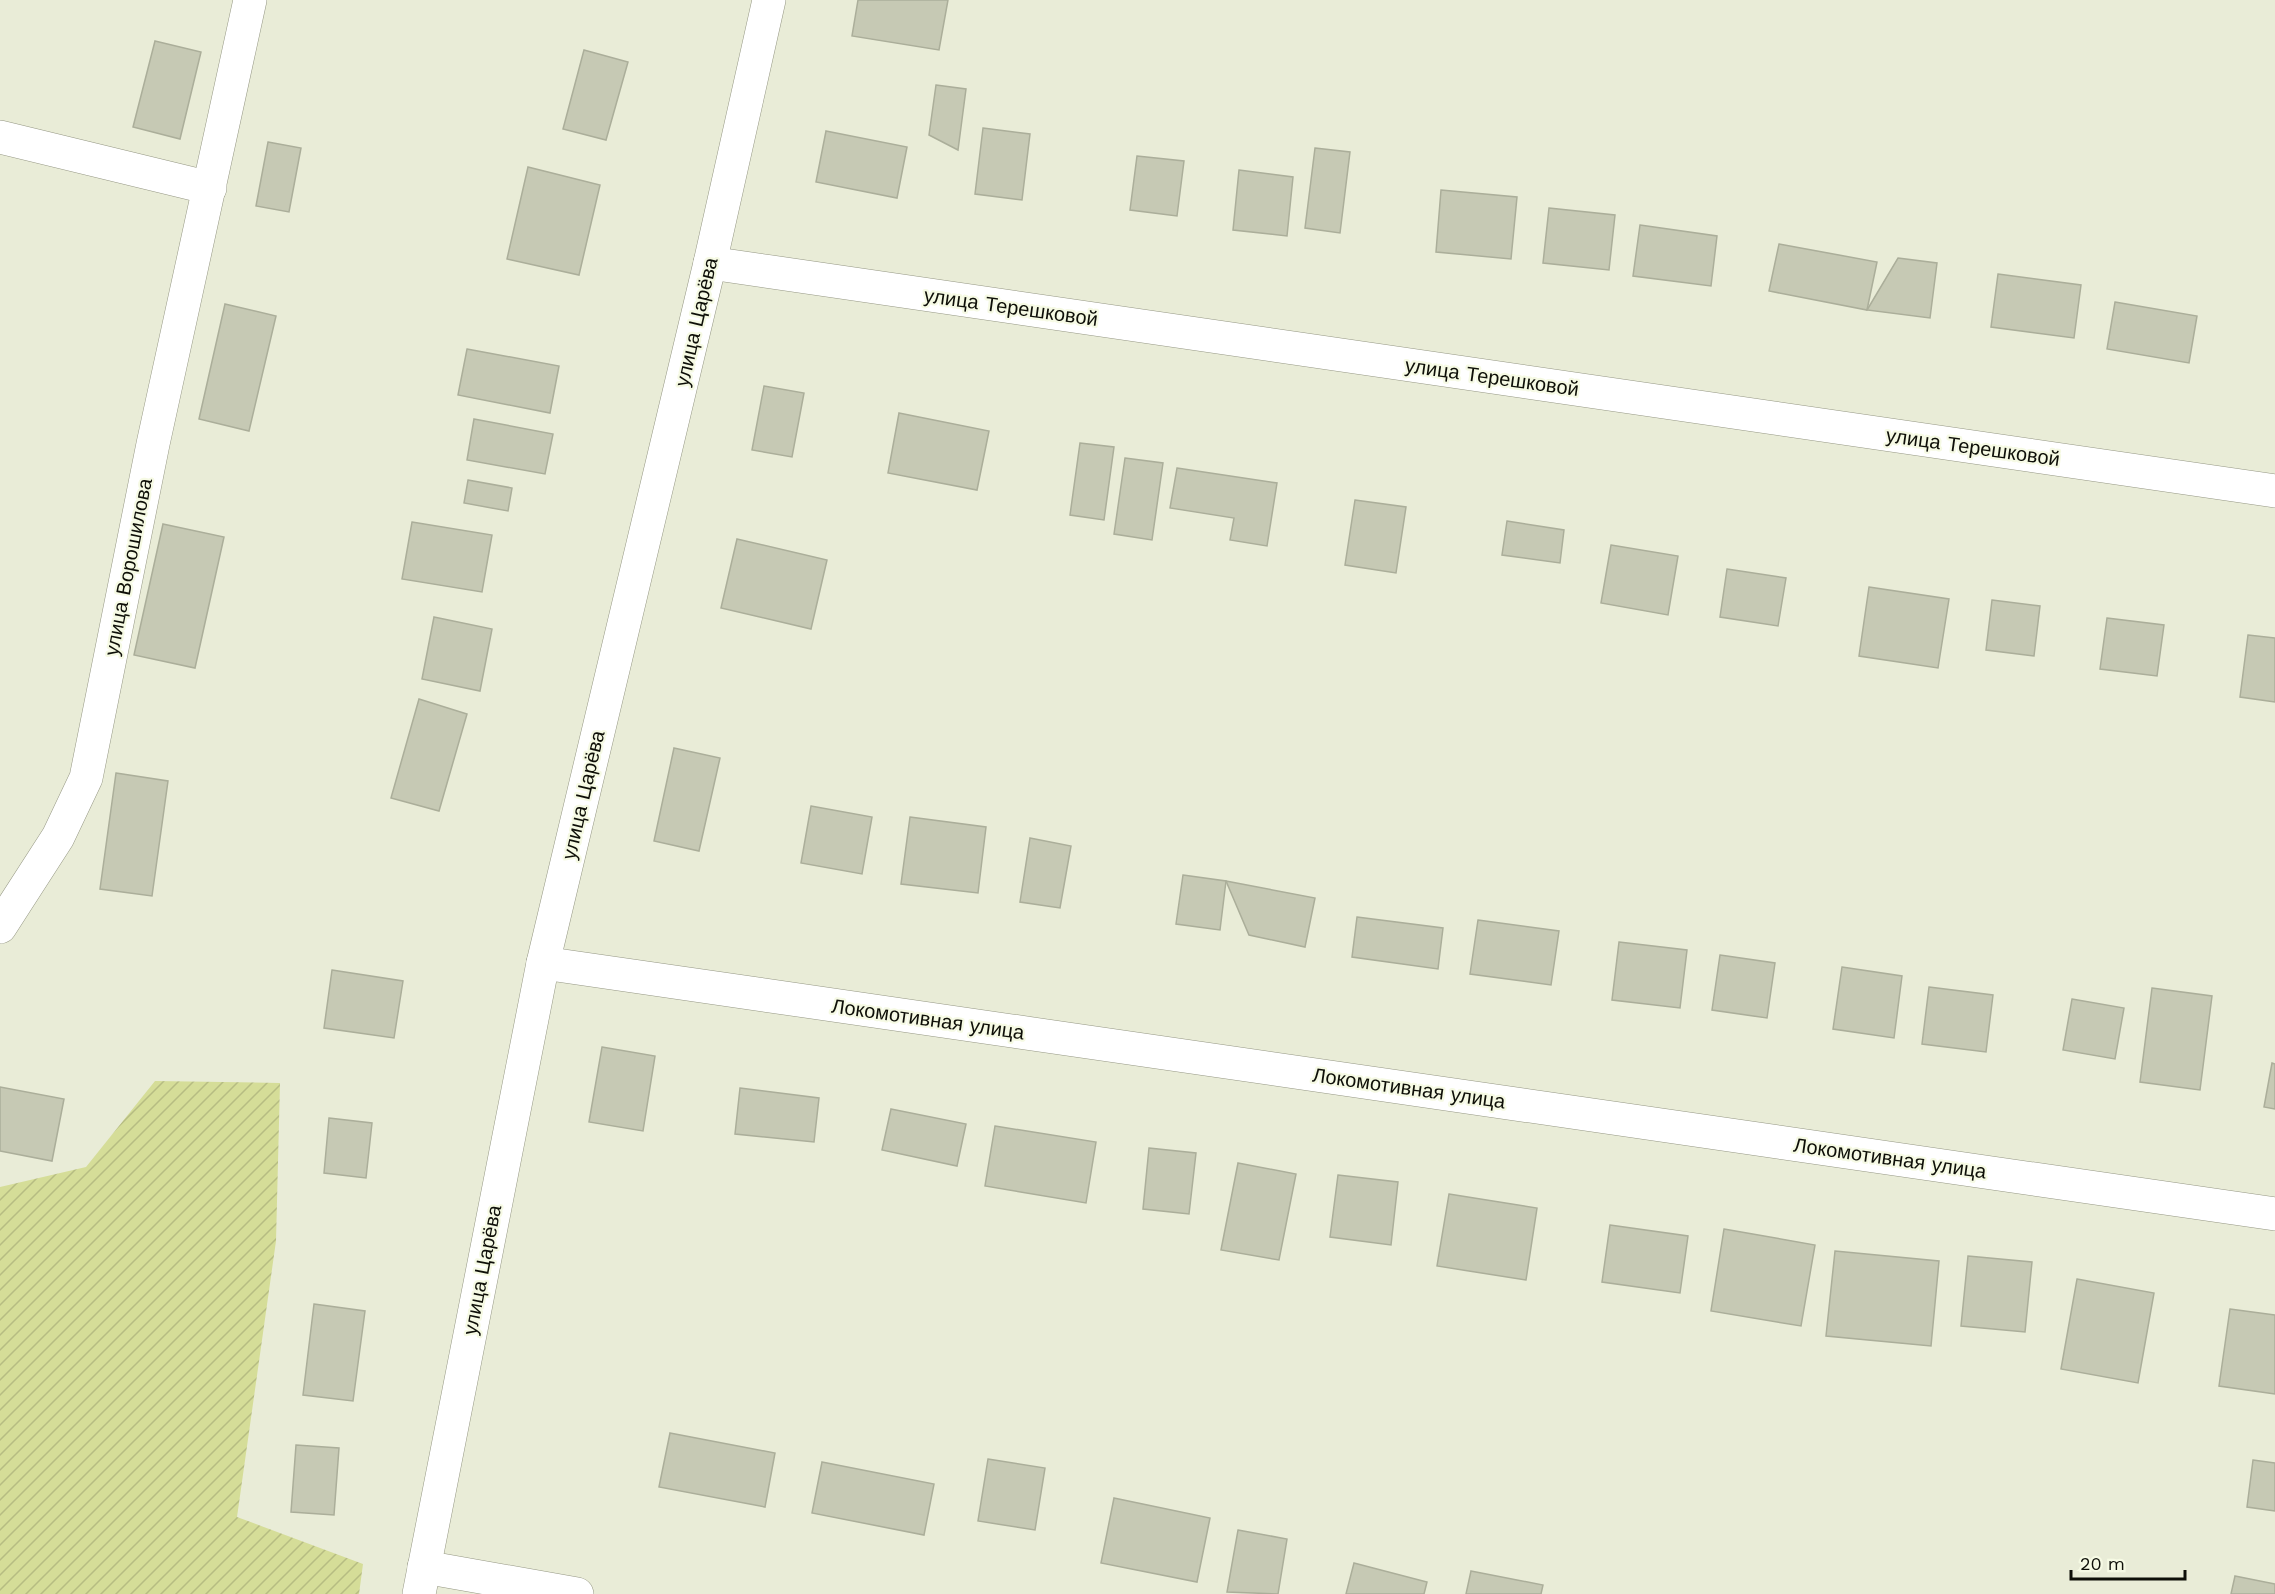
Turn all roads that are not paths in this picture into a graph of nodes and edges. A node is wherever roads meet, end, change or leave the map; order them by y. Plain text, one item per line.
1 (250, 0) edge
2 (769, 0) edge
3 (0, 137) edge
4 (210, 188) junction
5 (710, 263) junction
6 (2275, 491) edge
7 (0, 927) edge
8 (543, 963) junction
9 (2275, 1214) edge
10 (422, 1581) edge
11 (578, 1594) edge

1 - 4 street, улица Ворошилова
2 - 5 street, улица Царёва
3 - 4 street
4 - 7 street, улица Ворошилова
5 - 6 street, улица Терешковой
5 - 8 street, улица Царёва
8 - 9 street, Локомотивная улица
8 - 10 street, улица Царёва
10 - 11 street

